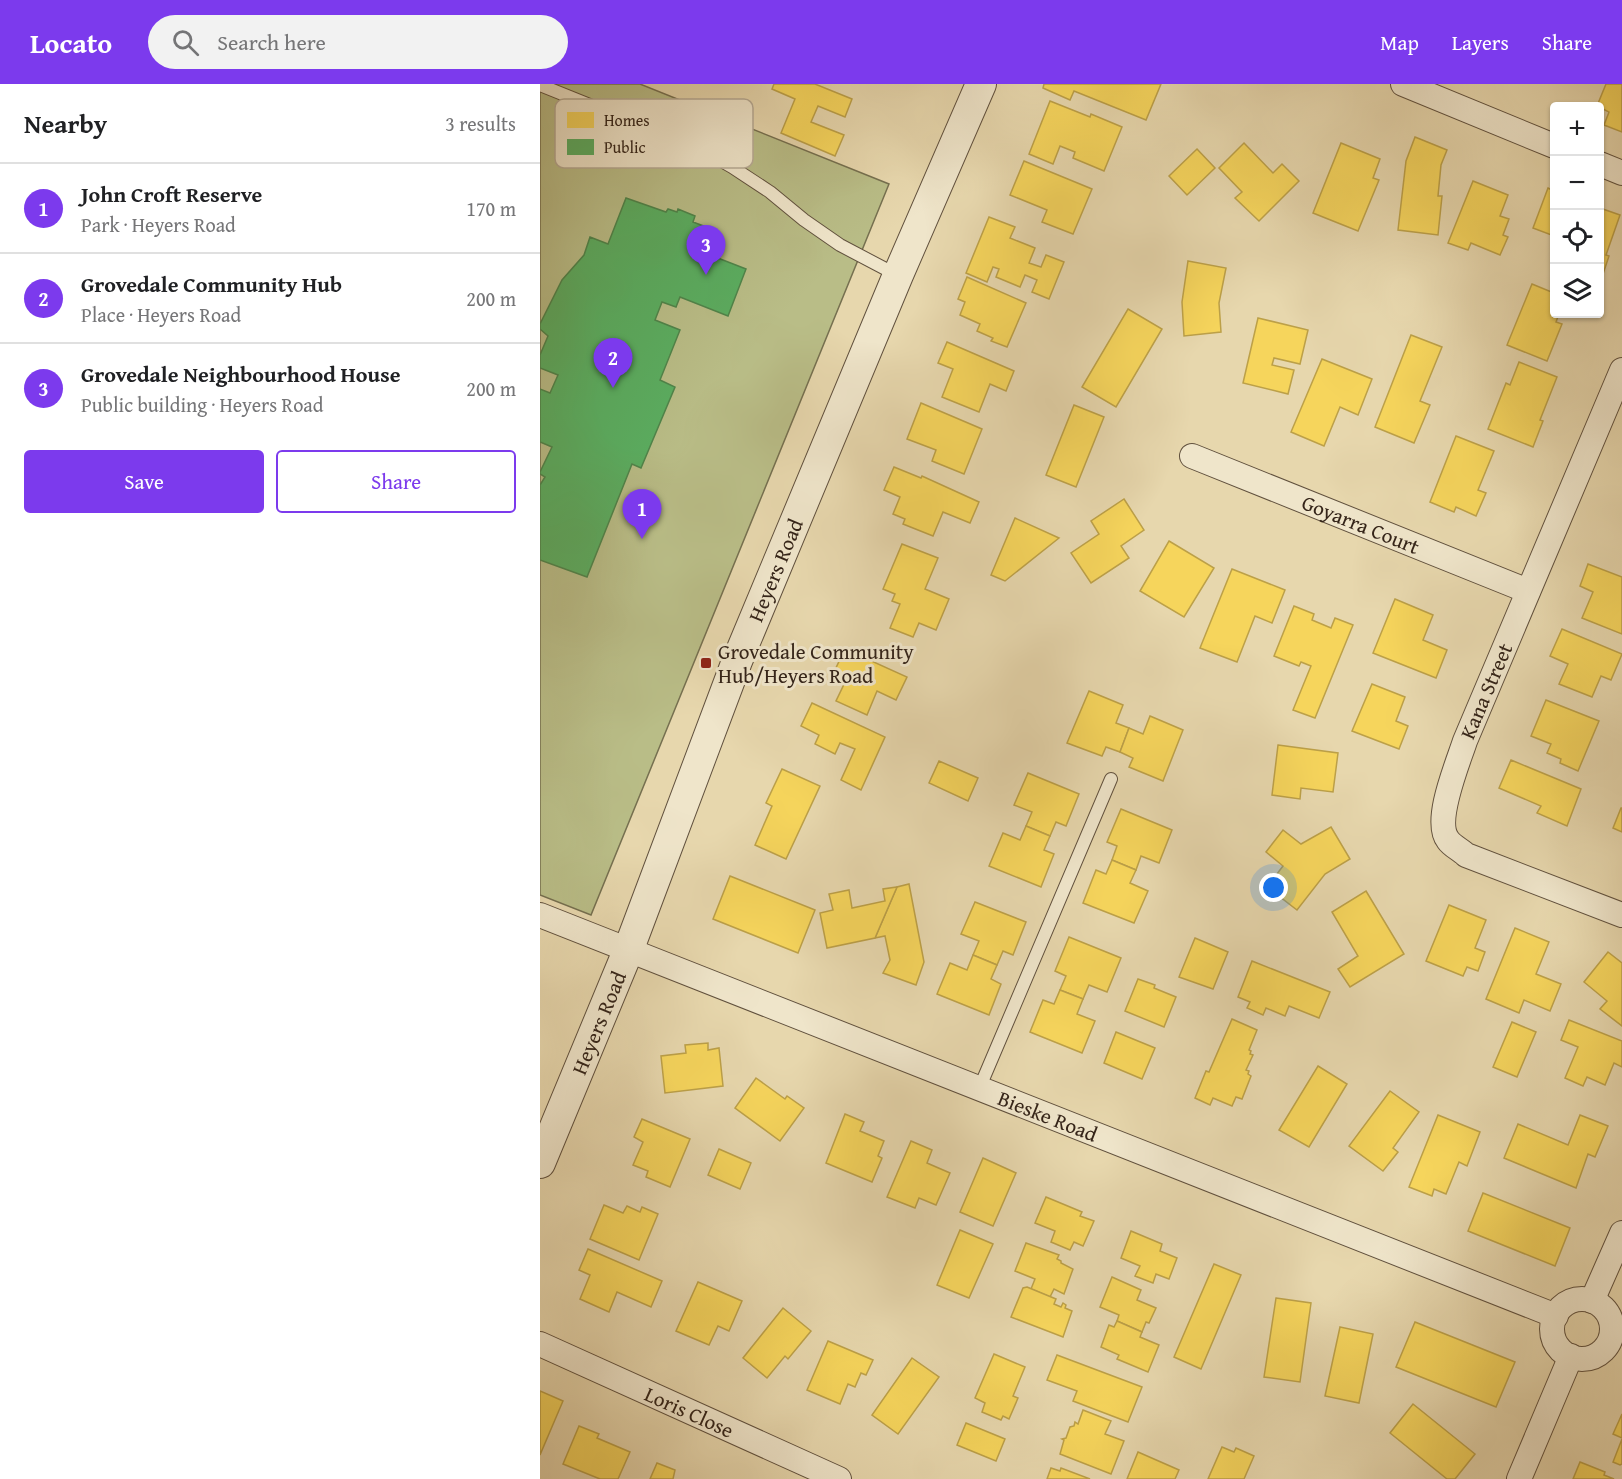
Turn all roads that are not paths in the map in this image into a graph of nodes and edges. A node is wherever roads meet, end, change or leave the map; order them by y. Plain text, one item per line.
1 (981, 84) edge
2 (1403, 84) edge
3 (540, 85) edge
4 (575, 99) edge
5 (1550, 144) edge
6 (1604, 166) edge
7 (734, 168) edge
8 (1622, 173) edge
9 (898, 275) junction
10 (1622, 370) edge
11 (1192, 456) dead end
12 (1528, 591) junction
13 (1111, 778) dead end
14 (540, 915) edge
15 (1622, 915) edge
16 (628, 951) junction
17 (979, 1089) junction
18 (540, 1163) edge
19 (1622, 1233) edge
20 (1593, 1301) junction
21 (1556, 1317) junction
22 (1616, 1342) edge
23 (540, 1344) edge
24 (1571, 1356) junction
25 (838, 1479) edge
26 (1519, 1479) edge

1 - 9 street, Heyers Road
2 - 5 street
3 - 4 lane
6 - 8 street
7 - 9 lane
9 - 16 street, Heyers Road
10 - 12 street, Kana Street
11 - 12 street, Goyarra Court
12 - 15 street, Kana Street
13 - 17 lane
14 - 16 street, Bieske Road
16 - 17 street, Bieske Road
16 - 18 street, Heyers Road
17 - 21 street, Bieske Road
19 - 20 street
20 - 21 street
20 - 22 street
21 - 24 street
22 - 24 street
23 - 25 street, Loris Close
24 - 26 street

